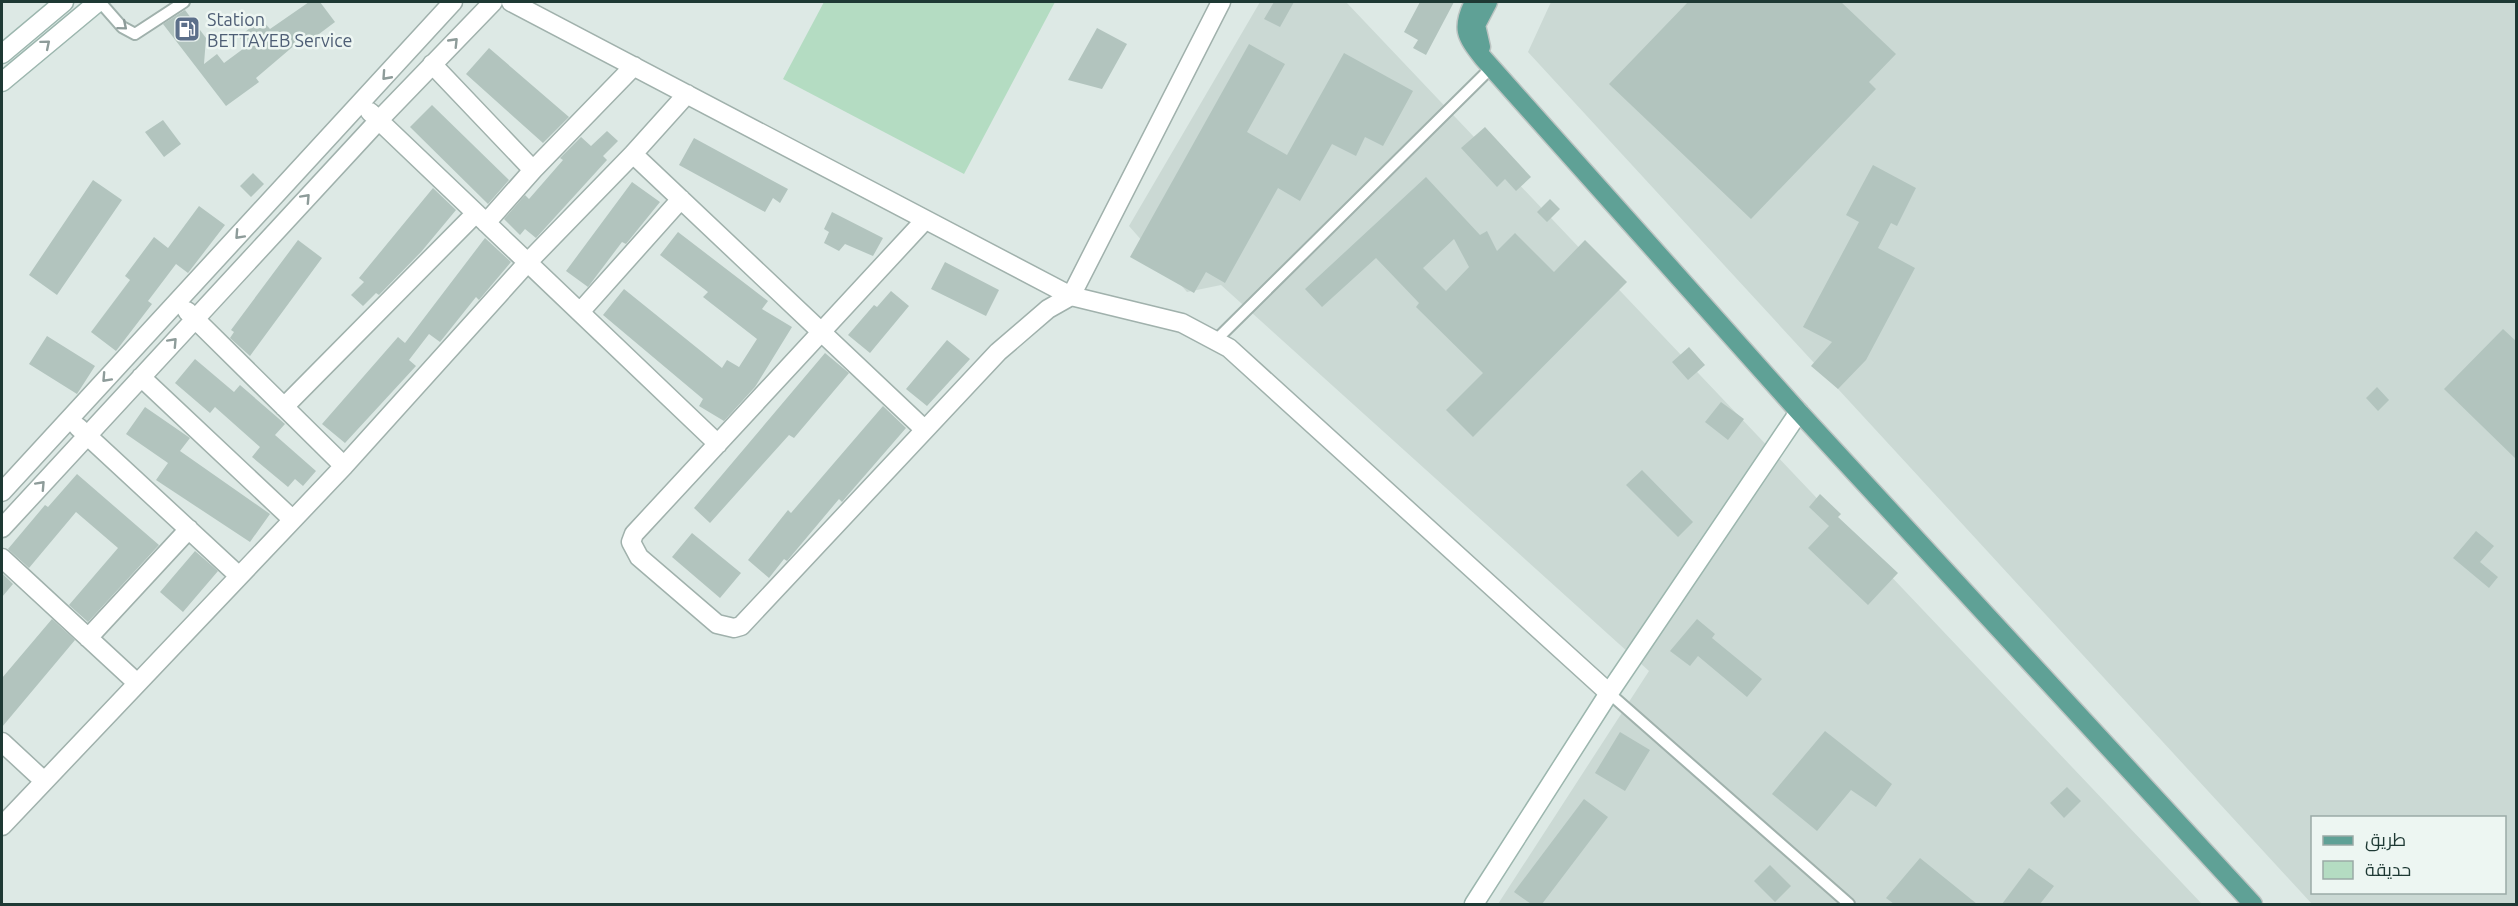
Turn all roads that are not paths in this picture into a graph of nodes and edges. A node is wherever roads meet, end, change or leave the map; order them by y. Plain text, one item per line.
1 (64, 2) edge
2 (99, 2) edge
3 (184, 2) edge
4 (453, 2) edge
5 (493, 2) edge
6 (511, 2) edge
7 (1221, 2) edge
8 (1474, 2) edge
9 (1488, 2) edge
10 (2, 54) edge
11 (1487, 63) junction
12 (432, 64) junction
13 (634, 66) junction
14 (2, 82) edge
15 (687, 94) junction
16 (361, 103) junction
17 (379, 120) junction
18 (633, 154) junction
19 (533, 170) junction
20 (681, 199) junction
21 (481, 218) junction
22 (925, 220) junction
23 (528, 262) junction
24 (1071, 296) junction
25 (178, 301) junction
26 (580, 312) junction
27 (195, 319) junction
28 (821, 333) junction
29 (1216, 340) junction
30 (141, 377) junction
31 (284, 407) junction
32 (1799, 412) junction
33 (69, 418) junction
34 (924, 429) junction
35 (87, 435) junction
36 (718, 444) junction
37 (344, 466) junction
38 (2, 492) edge
39 (292, 519) junction
40 (2, 528) edge
41 (189, 529) junction
42 (2, 558) edge
43 (238, 575) junction
44 (88, 638) junction
45 (136, 682) junction
46 (1609, 693) junction
47 (2, 742) edge
48 (44, 781) junction
49 (2, 826) edge
50 (1474, 904) edge
51 (1849, 904) edge
52 (2253, 904) edge

1 - 10 street
2 -> 3 lane
14 -> 2 street
4 -> 16 street
12 -> 5 street
6 - 13 street
7 - 24 street
8 - 11 main road
9 - 11 main road
11 - 29 lane
11 - 32 main road
12 - 17 street
12 - 19 street
13 - 15 street
13 - 19 street
15 - 18 street
15 - 22 street
16 - 17 street
16 -> 25 street
17 - 21 street
27 -> 17 street
18 - 20 street
18 - 23 street
19 - 21 street
20 - 26 street
20 - 28 street
21 - 23 street
21 - 31 street
22 - 24 street
22 - 28 street
23 - 26 street
23 - 37 street
24 - 29 street
24 - 34 street
25 - 27 street
25 -> 33 street
26 - 36 street
30 -> 27 street
27 - 31 street
28 - 34 street
28 - 36 street
29 - 46 street
30 - 35 street
30 - 39 street
31 - 37 street
32 - 46 street
32 - 52 main road
33 - 35 street
33 - 38 street
34 - 36 street
40 -> 35 street
35 - 41 street
37 - 39 street
39 - 43 street
41 - 43 street
41 - 44 street
42 - 44 street
43 - 45 street
44 - 45 street
45 - 48 street
46 - 50 street
46 - 51 lane
47 - 48 street
48 - 49 street

